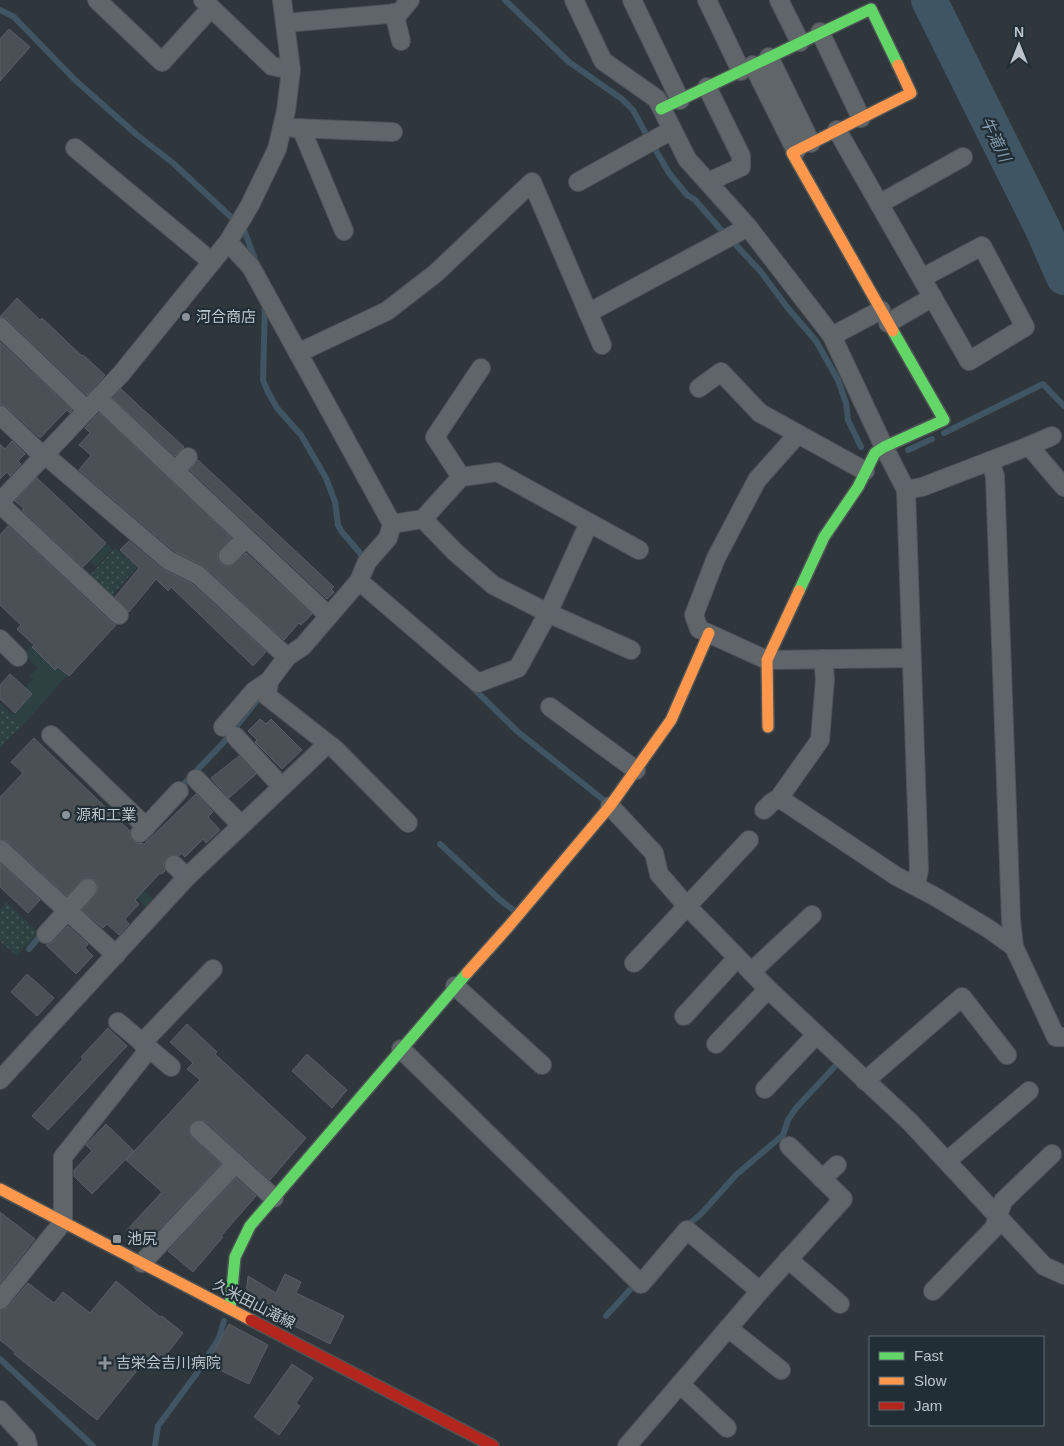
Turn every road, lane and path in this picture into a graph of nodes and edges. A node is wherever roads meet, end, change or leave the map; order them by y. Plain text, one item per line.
1 (97, 0) edge
2 (282, 0) edge
3 (410, 0) edge
4 (574, 0) edge
5 (632, 0) edge
6 (707, 0) edge
7 (779, 0) edge
8 (206, 4) edge
9 (854, 7) edge
10 (394, 13) junction
11 (285, 23) junction
12 (820, 32) junction
13 (401, 41) dead end
14 (800, 42) junction
15 (769, 57) junction
16 (747, 68) junction
17 (291, 70) junction
18 (707, 87) junction
19 (680, 100) junction
20 (661, 109) junction
21 (861, 118) junction
22 (282, 127) junction
23 (301, 128) junction
24 (672, 130) junction
25 (837, 130) junction
26 (393, 132) dead end
27 (804, 147) junction
28 (75, 148) dead end
29 (963, 157) dead end
30 (578, 182) dead end
31 (708, 182) junction
32 (879, 204) junction
33 (748, 227) junction
34 (344, 231) dead end
35 (228, 242) junction
36 (212, 262) junction
37 (922, 278) junction
38 (933, 297) junction
39 (588, 313) junction
40 (885, 317) junction
41 (0, 327) edge
42 (832, 336) junction
43 (602, 344) dead end
44 (298, 353) junction
45 (481, 368) dead end
46 (699, 388) dead end
47 (92, 404) junction
48 (0, 415) edge
49 (798, 434) junction
50 (1052, 436) dead end
51 (1029, 446) junction
52 (884, 447) junction
53 (44, 456) junction
54 (188, 457) dead end
55 (990, 461) junction
56 (175, 471) junction
57 (865, 471) junction
58 (461, 477) junction
59 (1064, 487) edge
60 (906, 490) junction
61 (0, 503) edge
62 (423, 519) junction
63 (589, 523) junction
64 (392, 524) junction
65 (246, 538) junction
66 (639, 550) dead end
67 (228, 556) dead end
68 (360, 581) junction
69 (548, 613) junction
70 (119, 615) dead end
71 (329, 616) junction
72 (709, 633) junction
73 (0, 639) edge
74 (631, 650) dead end
75 (18, 657) dead end
76 (287, 657) junction
77 (911, 658) junction
78 (767, 660) junction
79 (824, 660) junction
80 (269, 681) junction
81 (550, 707) dead end
82 (768, 727) dead end
83 (51, 735) dead end
84 (321, 750) dead end
85 (636, 770) junction
86 (196, 779) dead end
87 (282, 787) junction
88 (179, 791) dead end
89 (779, 798) junction
90 (610, 806) junction
91 (764, 810) dead end
92 (408, 824) dead end
93 (241, 826) junction
94 (749, 840) dead end
95 (0, 849) edge
96 (174, 865) dead end
97 (187, 877) junction
98 (916, 886) junction
99 (88, 888) dead end
100 (686, 905) junction
101 (67, 910) junction
102 (812, 914) dead end
103 (46, 934) dead end
104 (1014, 947) junction
105 (116, 955) junction
106 (737, 958) junction
107 (634, 963) dead end
108 (212, 969) dead end
109 (751, 972) junction
110 (455, 986) junction
111 (768, 989) junction
112 (684, 1016) dead end
113 (118, 1022) dead end
114 (816, 1035) junction
115 (1064, 1037) edge
116 (716, 1044) dead end
117 (145, 1046) junction
118 (401, 1049) junction
119 (1007, 1055) dead end
120 (542, 1066) dead end
121 (171, 1067) dead end
122 (0, 1080) edge
123 (864, 1080) junction
124 (765, 1089) dead end
125 (1029, 1091) dead end
126 (199, 1130) dead end
127 (789, 1146) dead end
128 (1052, 1154) dead end
129 (947, 1161) junction
130 (235, 1164) junction
131 (836, 1165) dead end
132 (822, 1179) junction
133 (0, 1189) edge
134 (274, 1198) junction
135 (998, 1216) junction
136 (63, 1222) junction
137 (788, 1259) junction
138 (142, 1263) junction
139 (1064, 1275) edge
140 (760, 1291) junction
141 (933, 1291) dead end
142 (0, 1300) edge
143 (840, 1304) dead end
144 (230, 1309) junction
145 (728, 1328) junction
146 (781, 1370) dead end
147 (680, 1384) junction
148 (0, 1410) edge
149 (727, 1428) dead end
150 (28, 1446) edge
151 (492, 1446) edge
152 (627, 1446) edge

1 - 8 street
2 - 11 street
3 - 10 street
4 - 20 street
5 - 19 street
6 - 16 street
7 - 14 street
8 - 17 street
9 - 12 street
9 - 21 street
10 - 11 street
10 - 13 street
11 - 17 street
12 - 14 street
12 - 21 street
14 - 15 street
15 - 16 street
15 - 27 street
16 - 18 street
16 - 27 street
17 - 22 street
18 - 19 street
18 - 31 street
19 - 20 street
20 - 24 street
21 - 25 street
22 - 23 street
22 - 35 street
23 - 26 street
23 - 34 street
24 - 30 street
24 - 31 street
25 - 27 street
25 - 32 street
27 - 40 street
28 - 36 street
29 - 32 street
31 - 33 street
32 - 37 street
33 - 39 street
33 - 42 street
35 - 36 street
35 - 44 street
36 - 47 street
37 - 38 street
37 - 38 street
38 - 40 street
39 - 43 street
39 - 44 street
40 - 42 street
40 - 52 street
41 - 47 street
42 - 52 street
44 - 64 street
45 - 58 street
46 - 49 street
47 - 53 street
47 - 56 street
48 - 53 street
49 - 57 street
49 - 72 street
50 - 51 street
51 - 55 street
51 - 59 street
52 - 57 street
52 - 60 street
53 - 61 street
53 - 76 street
54 - 56 street
55 - 60 street
55 - 104 street
56 - 65 street
57 - 78 street
58 - 62 street
58 - 63 street
60 - 77 street
61 - 70 street
62 - 64 street
62 - 69 street
63 - 66 street
63 - 69 street
64 - 68 street
65 - 67 street
65 - 71 street
68 - 69 street
68 - 71 street
69 - 74 street
71 - 76 street
72 - 78 street
72 - 85 street
73 - 75 street
76 - 80 street
77 - 79 street
77 - 98 street
78 - 79 street
78 - 82 street
79 - 89 street
80 - 87 street
80 - 92 street
81 - 85 street
83 - 88 street
84 - 87 street
85 - 90 street
86 - 93 street
87 - 93 street
89 - 91 street
89 - 98 street
90 - 100 street
90 - 110 street
93 - 97 street
94 - 100 street
95 - 101 street
96 - 97 street
97 - 105 street
98 - 104 street
99 - 101 street
100 - 106 street
100 - 107 street
101 - 103 street
101 - 105 street
102 - 109 street
104 - 115 street
105 - 122 street
106 - 109 street
106 - 112 street
108 - 117 street
109 - 111 street
110 - 118 street
110 - 120 street
111 - 114 street
111 - 116 street
113 - 117 street
114 - 123 street
114 - 124 street
117 - 121 street
117 - 136 street
118 - 134 street
118 - 140 street
119 - 123 street
123 - 129 street
125 - 129 street
126 - 130 street
127 - 132 street
128 - 135 street
129 - 135 street
130 - 134 street
130 - 138 street
131 - 132 street
132 - 137 street
133 - 136 street, 久米田山滝線
134 - 144 street
135 - 139 street
135 - 141 street
136 - 138 street, 久米田山滝線
136 - 142 street
137 - 140 street
137 - 143 street
138 - 144 street, 久米田山滝線
140 - 145 street
144 - 151 street, 久米田山滝線
145 - 146 street
145 - 147 street
147 - 149 street
147 - 152 street
148 - 150 street

